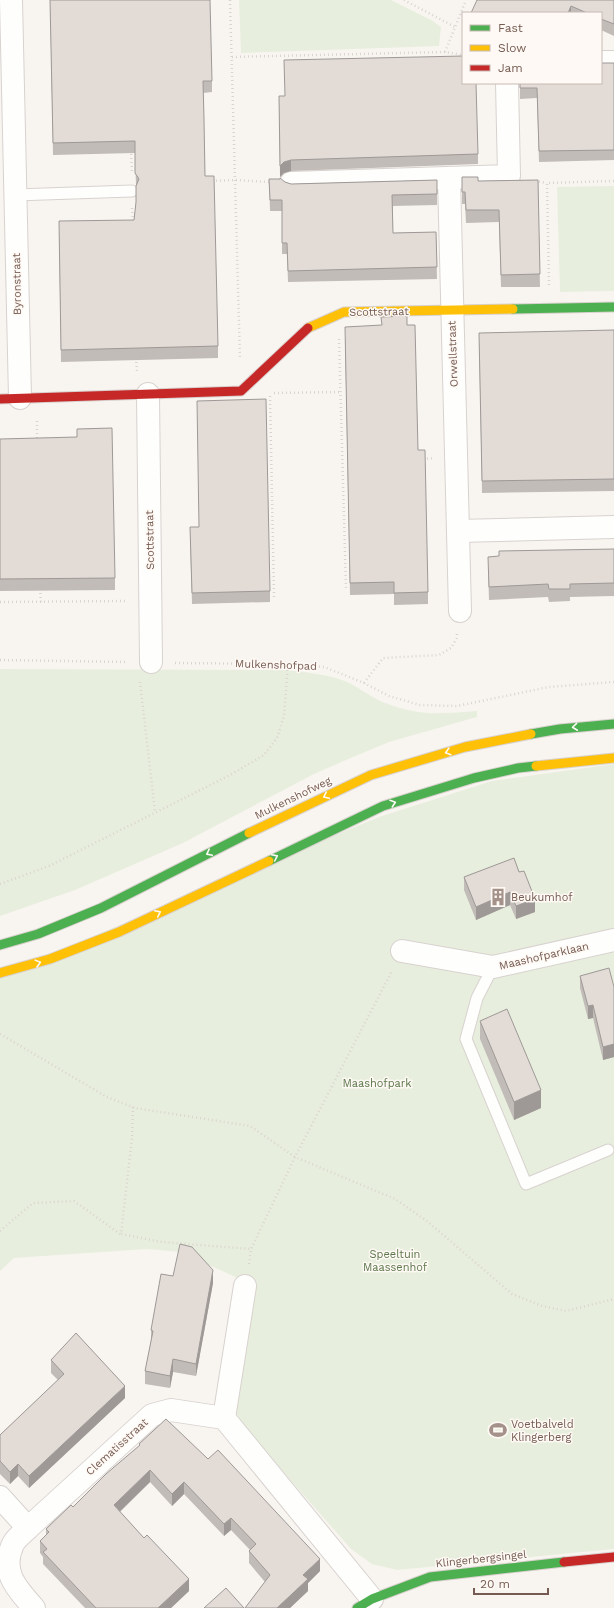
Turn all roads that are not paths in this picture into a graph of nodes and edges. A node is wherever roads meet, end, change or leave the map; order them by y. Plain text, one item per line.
1 (11, 0) edge
2 (602, 62) edge
3 (614, 62) edge
4 (507, 84) edge
5 (7, 170) edge
6 (449, 178) junction
7 (291, 183) edge
8 (132, 191) road end
9 (15, 195) junction
10 (614, 307) edge
11 (452, 311) junction
12 (143, 395) junction
13 (19, 399) edge
14 (614, 526) edge
15 (458, 531) junction
16 (460, 611) road end
17 (151, 662) road end
18 (614, 724) edge
19 (614, 758) edge
20 (614, 940) edge
21 (0, 945) edge
22 (402, 951) road end
23 (493, 967) junction
24 (0, 973) edge
25 (608, 1150) dead end
26 (245, 1286) road end
27 (224, 1418) junction
28 (0, 1497) edge
29 (28, 1528) junction
30 (614, 1557) edge
31 (365, 1603) edge
32 (34, 1608) edge

1 - 5 street, Byronstraat
2 - 3 street
4 - 6 street
5 - 9 street, Byronstraat
6 - 7 street
6 - 11 street, Orwellstraat
8 - 9 lane
9 - 13 street, Byronstraat
10 - 11 street, Scottstraat
11 - 12 street, Scottstraat
11 - 15 street, Orwellstraat
12 - 13 street
12 - 17 street, Scottstraat
14 - 15 street
15 - 16 street, Orwellstraat
18 -> 21 street, Mulkenshofweg
24 -> 19 street
20 - 23 street, Maashofparklaan
22 - 23 street, Maashofparklaan
23 - 25 lane
26 - 27 street
27 - 29 street, Clematisstraat
27 - 31 street
28 - 29 street
29 - 32 street, Clematisstraat
30 - 31 street, Klingerbergsingel

